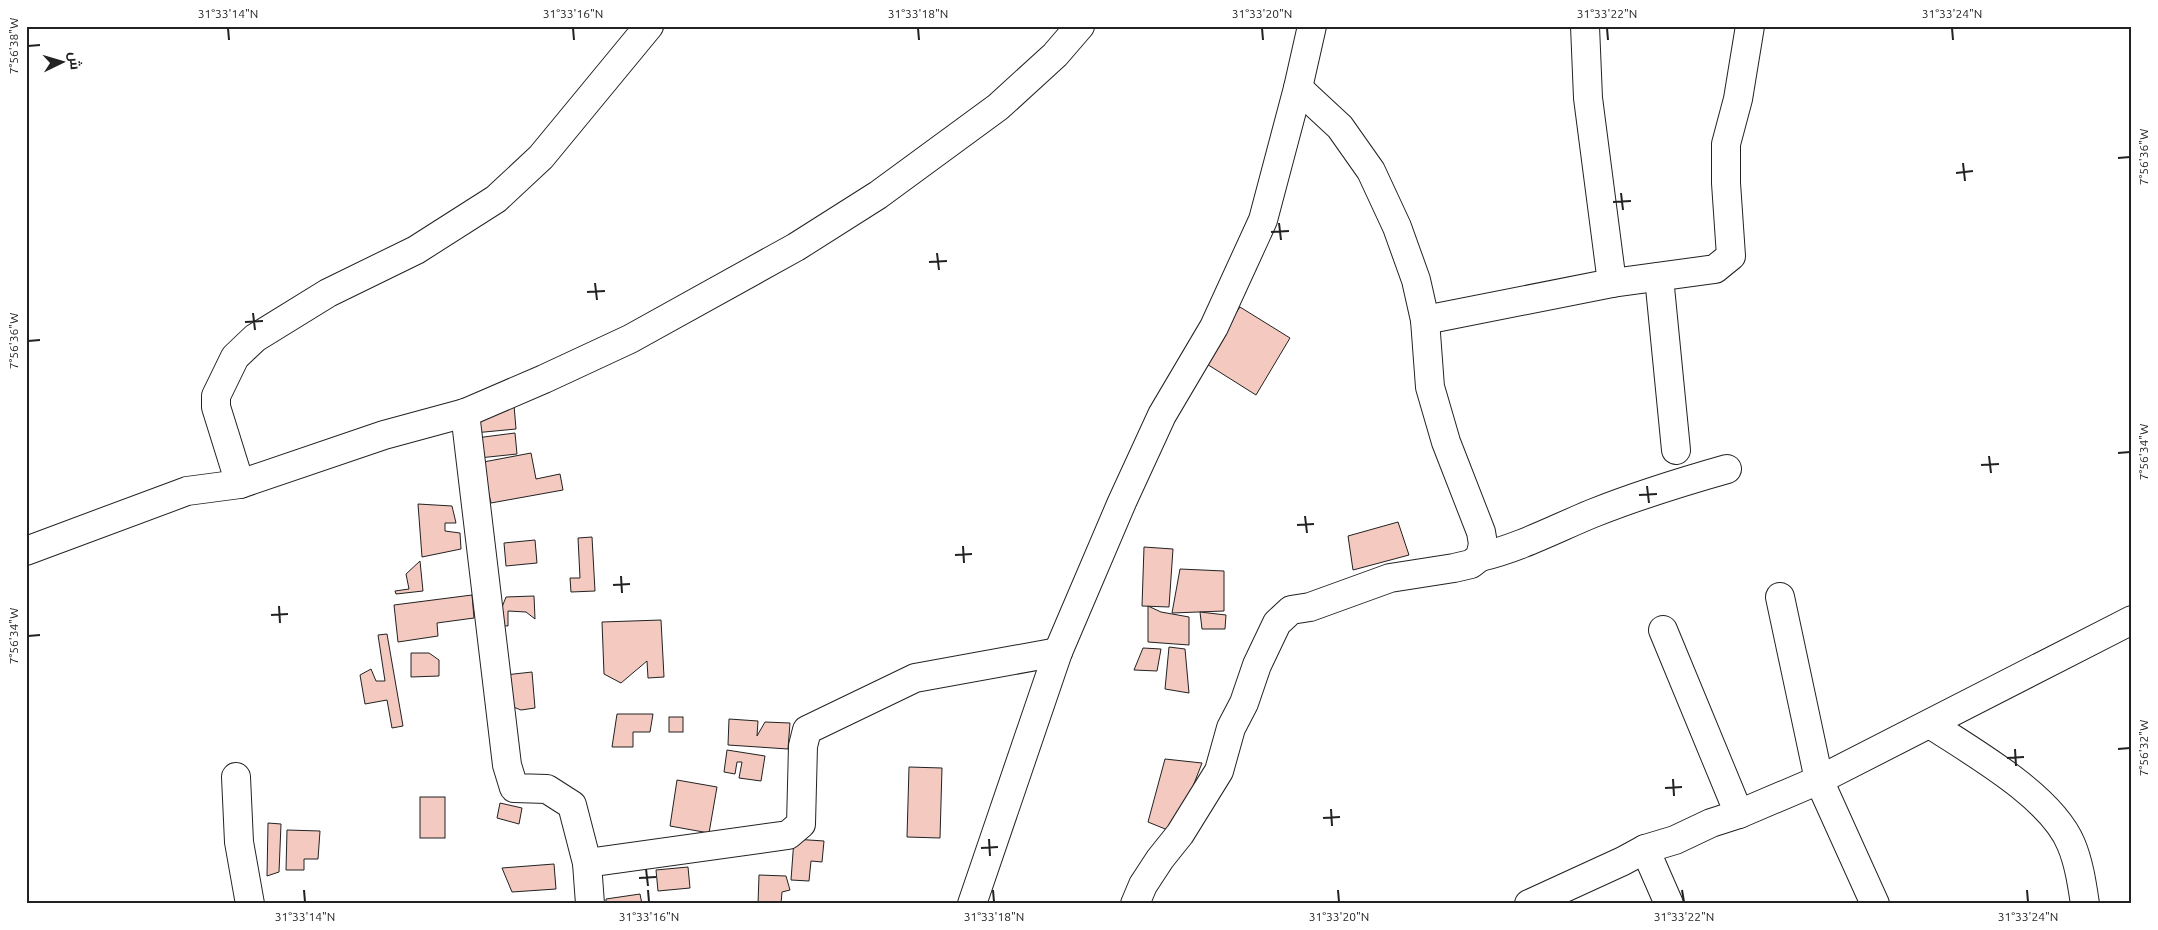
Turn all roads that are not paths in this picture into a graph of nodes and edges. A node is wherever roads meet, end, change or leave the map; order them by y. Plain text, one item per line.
1 (649, 26) edge
2 (1080, 26) edge
3 (1312, 26) edge
4 (1585, 26) edge
5 (1750, 26) edge
6 (1298, 88) junction
7 (1659, 277) junction
8 (1612, 283) junction
9 (1425, 320) junction
10 (466, 412) junction
11 (1676, 450) dead end
12 (1727, 469) dead end
13 (240, 484) junction
14 (26, 551) edge
15 (1480, 557) junction
16 (1780, 597) dead end
17 (2132, 620) edge
18 (1663, 630) dead end
19 (1058, 652) junction
20 (1930, 724) junction
21 (236, 777) dead end
22 (1819, 780) junction
23 (1739, 814) junction
24 (1645, 849) junction
25 (587, 863) junction
26 (250, 904) edge
27 (590, 904) edge
28 (972, 904) edge
29 (1135, 904) edge
30 (1529, 904) edge
31 (1668, 904) edge
32 (1875, 904) edge
33 (2085, 904) edge

1 - 13 street
2 - 10 street
3 - 6 street
4 - 8 street
5 - 7 street
6 - 9 street
6 - 19 street
7 - 8 street
7 - 11 street
8 - 9 street
9 - 15 street
10 - 13 street
10 - 25 street
12 - 15 street
13 - 14 street
15 - 29 street
16 - 22 street
17 - 20 street
18 - 23 street
19 - 25 street
19 - 28 street
20 - 22 street
20 - 33 street
21 - 26 street
22 - 23 street
22 - 32 street
23 - 24 street
24 - 30 street
24 - 31 street
25 - 27 street

